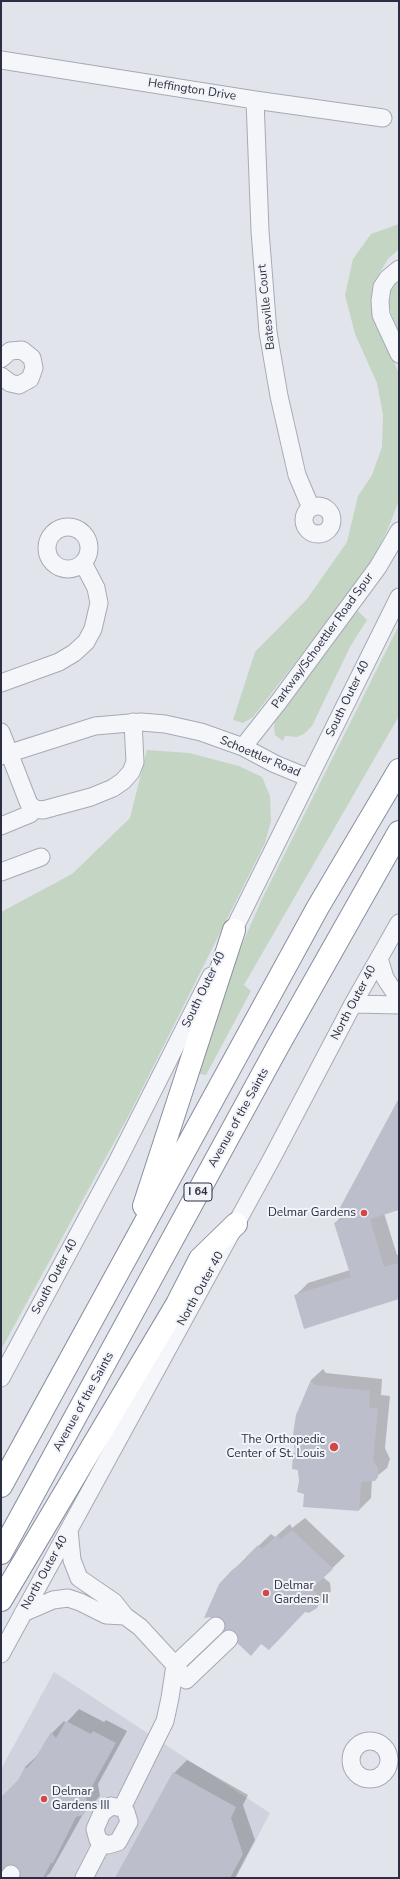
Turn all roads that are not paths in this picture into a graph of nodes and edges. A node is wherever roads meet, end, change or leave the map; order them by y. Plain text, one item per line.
1 (1, 60) edge
2 (255, 100) junction
3 (383, 118) dead end
4 (399, 260) edge
5 (393, 274) edge
6 (399, 354) edge
7 (1, 359) edge
8 (1, 376) edge
9 (311, 508) dead end
10 (399, 531) edge
11 (83, 563) dead end
12 (399, 597) edge
13 (1, 684) edge
14 (133, 722) junction
15 (1, 732) edge
16 (243, 747) junction
17 (5, 755) edge
18 (399, 770) edge
19 (309, 778) junction
20 (35, 809) junction
21 (1, 826) edge
22 (399, 832) edge
23 (41, 857) dead end
24 (1, 872) edge
25 (399, 923) edge
26 (234, 930) junction
27 (379, 958) junction
28 (399, 999) edge
29 (353, 1004) junction
30 (399, 1006) edge
31 (236, 1224) junction
32 (131, 1249) junction
33 (1, 1378) edge
34 (1, 1486) edge
35 (69, 1530) junction
36 (1, 1553) edge
37 (1, 1600) edge
38 (23, 1613) junction
39 (125, 1616) junction
40 (216, 1626) dead end
41 (229, 1639) dead end
42 (1, 1654) edge
43 (174, 1665) junction
44 (122, 1808) junction
45 (102, 1844) junction
46 (84, 1878) edge

1 - 2 street, Heffington Drive
2 - 3 street, Heffington Drive
2 - 9 street, Batesville Court
4 - 5 street
5 - 6 street
7 - 8 street
10 - 16 street, Parkway/Schoettler Road Spur
11 - 13 street
12 - 19 street, South Outer 40
14 - 16 street, Schoettler Road
14 - 17 street, Schoettler Road
14 - 20 street
15 - 17 street
16 - 19 street, Schoettler Road
17 - 20 street
18 - 32 highway, I 64
19 - 26 street, South Outer 40
20 - 21 street
22 - 36 highway, Avenue of the Saints / I 64
23 - 24 street
25 - 27 street, North Outer 40
26 - 32 highway
26 - 33 street, South Outer 40
27 - 28 street
27 - 29 street, North Outer 40
29 - 30 street
29 - 31 street, North Outer 40
31 - 35 street, North Outer 40
31 - 37 highway
32 - 34 highway, I 64
35 - 38 street, North Outer 40
35 - 39 street
38 - 39 street
38 - 42 street, North Outer 40
39 - 43 street
40 - 43 street
41 - 43 street
43 - 44 street
44 - 45 street
44 - 45 street
45 - 46 street

